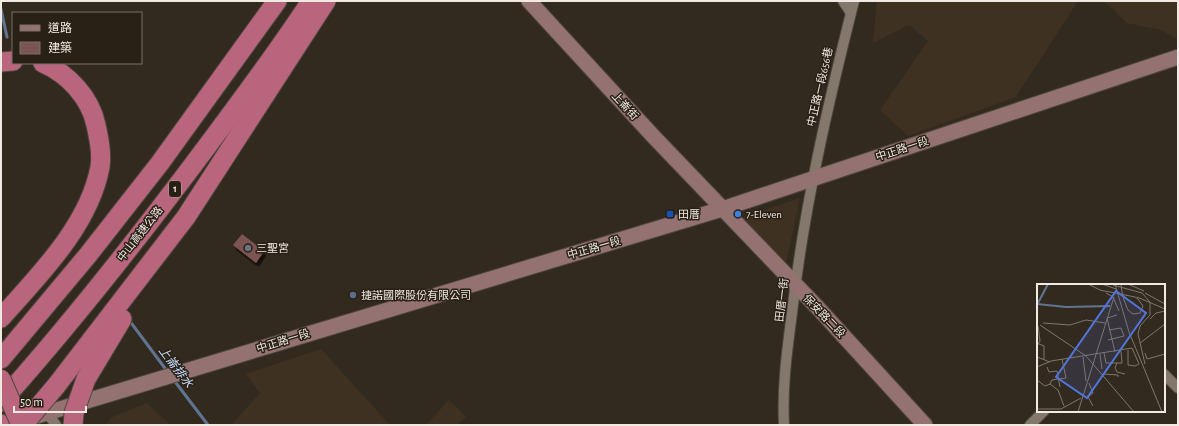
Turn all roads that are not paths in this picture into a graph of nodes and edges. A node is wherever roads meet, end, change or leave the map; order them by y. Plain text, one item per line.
1 (277, 1) edge
2 (311, 1) edge
3 (326, 1) edge
4 (529, 1) edge
5 (843, 1) edge
6 (854, 1) edge
7 (851, 13) junction
8 (1178, 57) edge
9 (12, 61) edge
10 (1, 62) edge
11 (45, 64) edge
12 (812, 178) junction
13 (722, 209) junction
14 (186, 218) junction
15 (795, 286) junction
16 (1, 318) edge
17 (6, 353) edge
18 (1165, 375) edge
19 (1, 379) edge
20 (1178, 388) edge
21 (1, 402) edge
22 (1043, 412) edge
23 (46, 419) edge
24 (5, 425) edge
25 (22, 425) edge
26 (56, 425) edge
27 (73, 425) edge
28 (784, 425) edge
29 (925, 425) edge
30 (1030, 425) edge

1 - 17 highway
2 - 21 highway, 中山高速公路 / 1
3 - 14 highway
4 - 13 main road, 上崙街
5 - 7 street
6 - 7 street, 中正路一段656巷
7 - 12 street, 中正路一段656巷
8 - 12 main road, 中正路一段
9 - 10 highway
11 - 16 highway
12 - 13 main road, 中正路一段
12 - 15 street, 田厝一街
13 - 15 main road, 保安路二段
13 - 23 main road, 中正路一段
14 - 25 highway, bridge
14 - 27 highway, bridge
15 - 28 street, 田厝一街
15 - 29 main road, 保安路二段
18 - 20 street
19 - 25 highway, bridge
22 - 30 street
23 - 24 main road, 中正路一段
23 - 26 street

